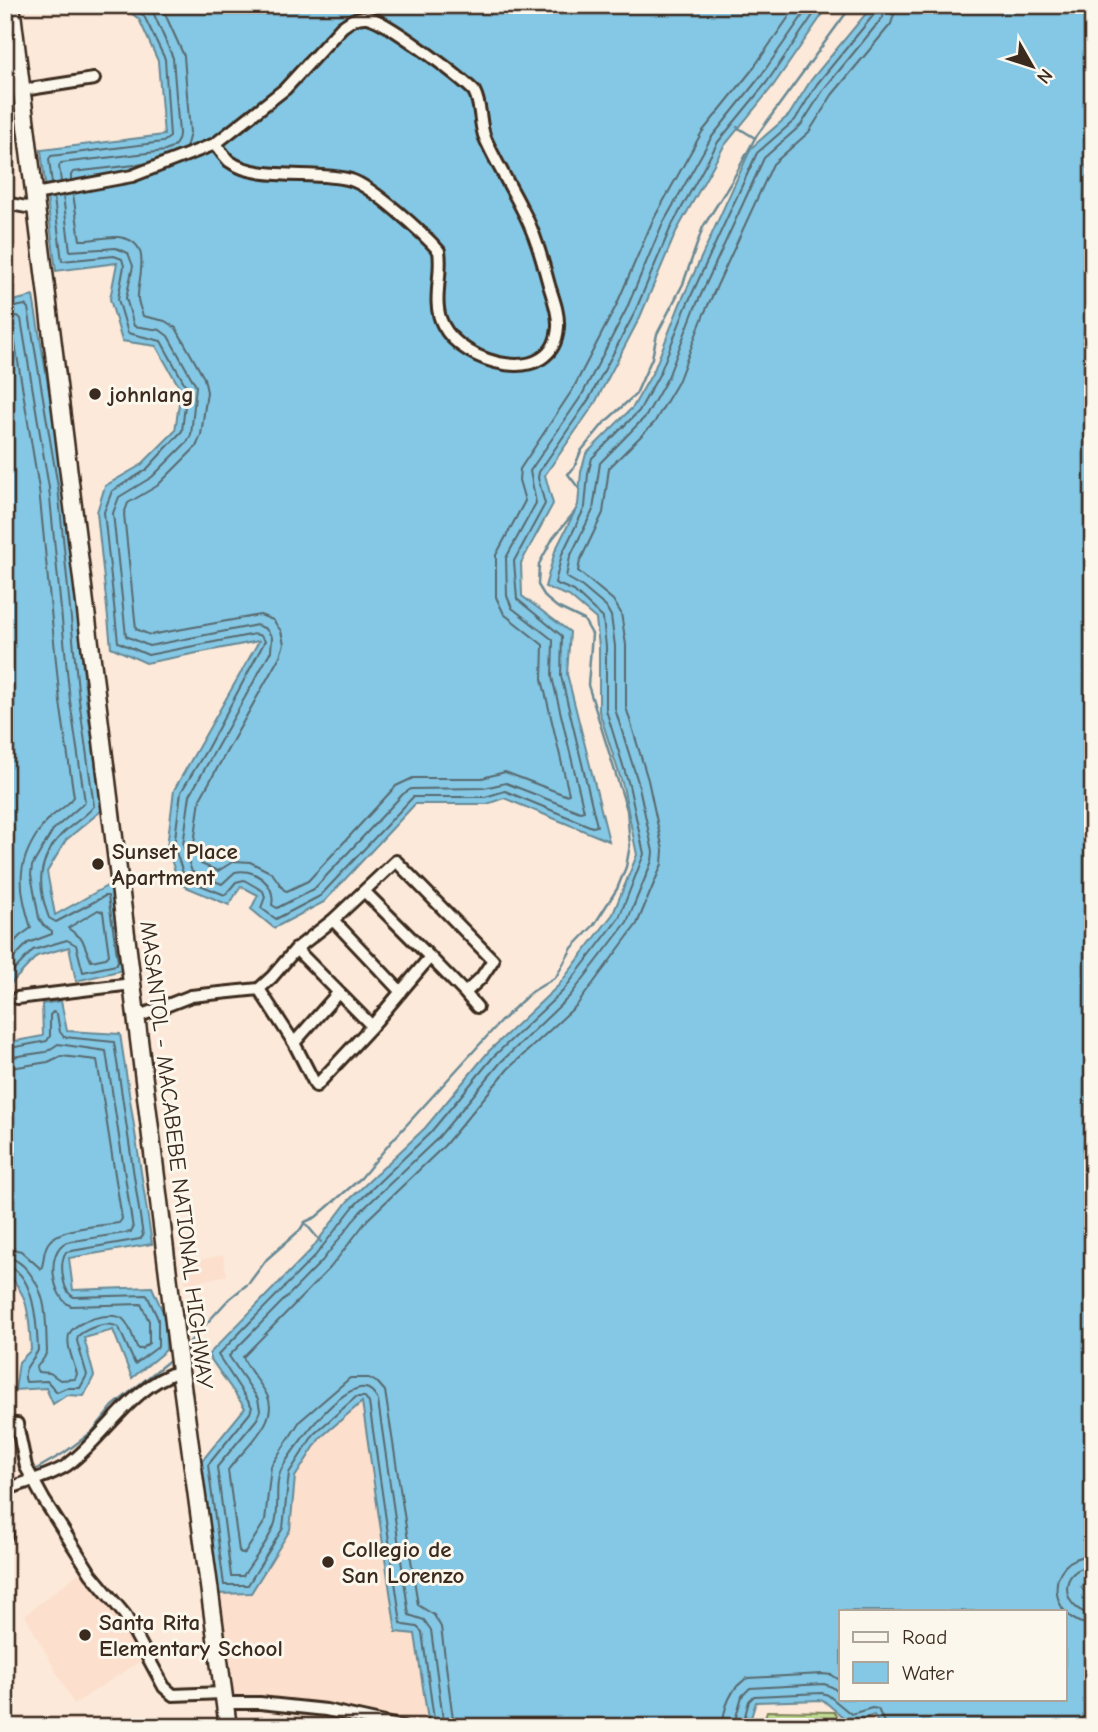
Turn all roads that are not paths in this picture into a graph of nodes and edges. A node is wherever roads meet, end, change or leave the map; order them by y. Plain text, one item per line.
1 (11, 5) edge
2 (94, 79) dead end
3 (23, 90) junction
4 (215, 144) junction
5 (36, 202) junction
6 (5, 203) edge
7 (364, 891) junction
8 (333, 920) junction
9 (296, 949) junction
10 (430, 957) junction
11 (132, 984) junction
12 (259, 989) junction
13 (401, 992) junction
14 (338, 993) junction
15 (465, 993) junction
16 (17, 998) dead end
17 (477, 1007) dead end
18 (137, 1017) junction
19 (372, 1026) junction
20 (294, 1043) junction
21 (180, 1368) junction
22 (5, 1423) edge
23 (30, 1474) junction
24 (5, 1490) edge
25 (5, 1524) edge
26 (5, 1537) edge
27 (224, 1698) junction
28 (228, 1727) edge
29 (403, 1727) edge

1 - 3 main road, MASANTOL - MACABEBE NATIONAL HIGHWAY
2 - 3 street
3 - 5 main road, MASANTOL - MACABEBE NATIONAL HIGHWAY
4 - 4 street
4 - 5 street
5 - 6 street
5 - 11 main road, MASANTOL - MACABEBE NATIONAL HIGHWAY
7 - 8 street
7 - 10 street
7 - 15 street
8 - 9 street
8 - 13 street
9 - 12 street
9 - 14 street
10 - 13 street
10 - 15 street
11 - 16 street
11 - 18 main road, MASANTOL - MACABEBE NATIONAL HIGHWAY
12 - 18 street
12 - 20 street
13 - 19 street
14 - 19 street
14 - 20 street
15 - 17 street
18 - 21 main road, MASANTOL - MACABEBE NATIONAL HIGHWAY
19 - 20 street
21 - 23 street
21 - 27 main road, MASANTOL - MACABEBE NATIONAL HIGHWAY
22 - 23 street
23 - 24 street
23 - 27 street
25 - 26 street
27 - 28 main road, MASANTOL - MACABEBE NATIONAL HIGHWAY
27 - 29 street

